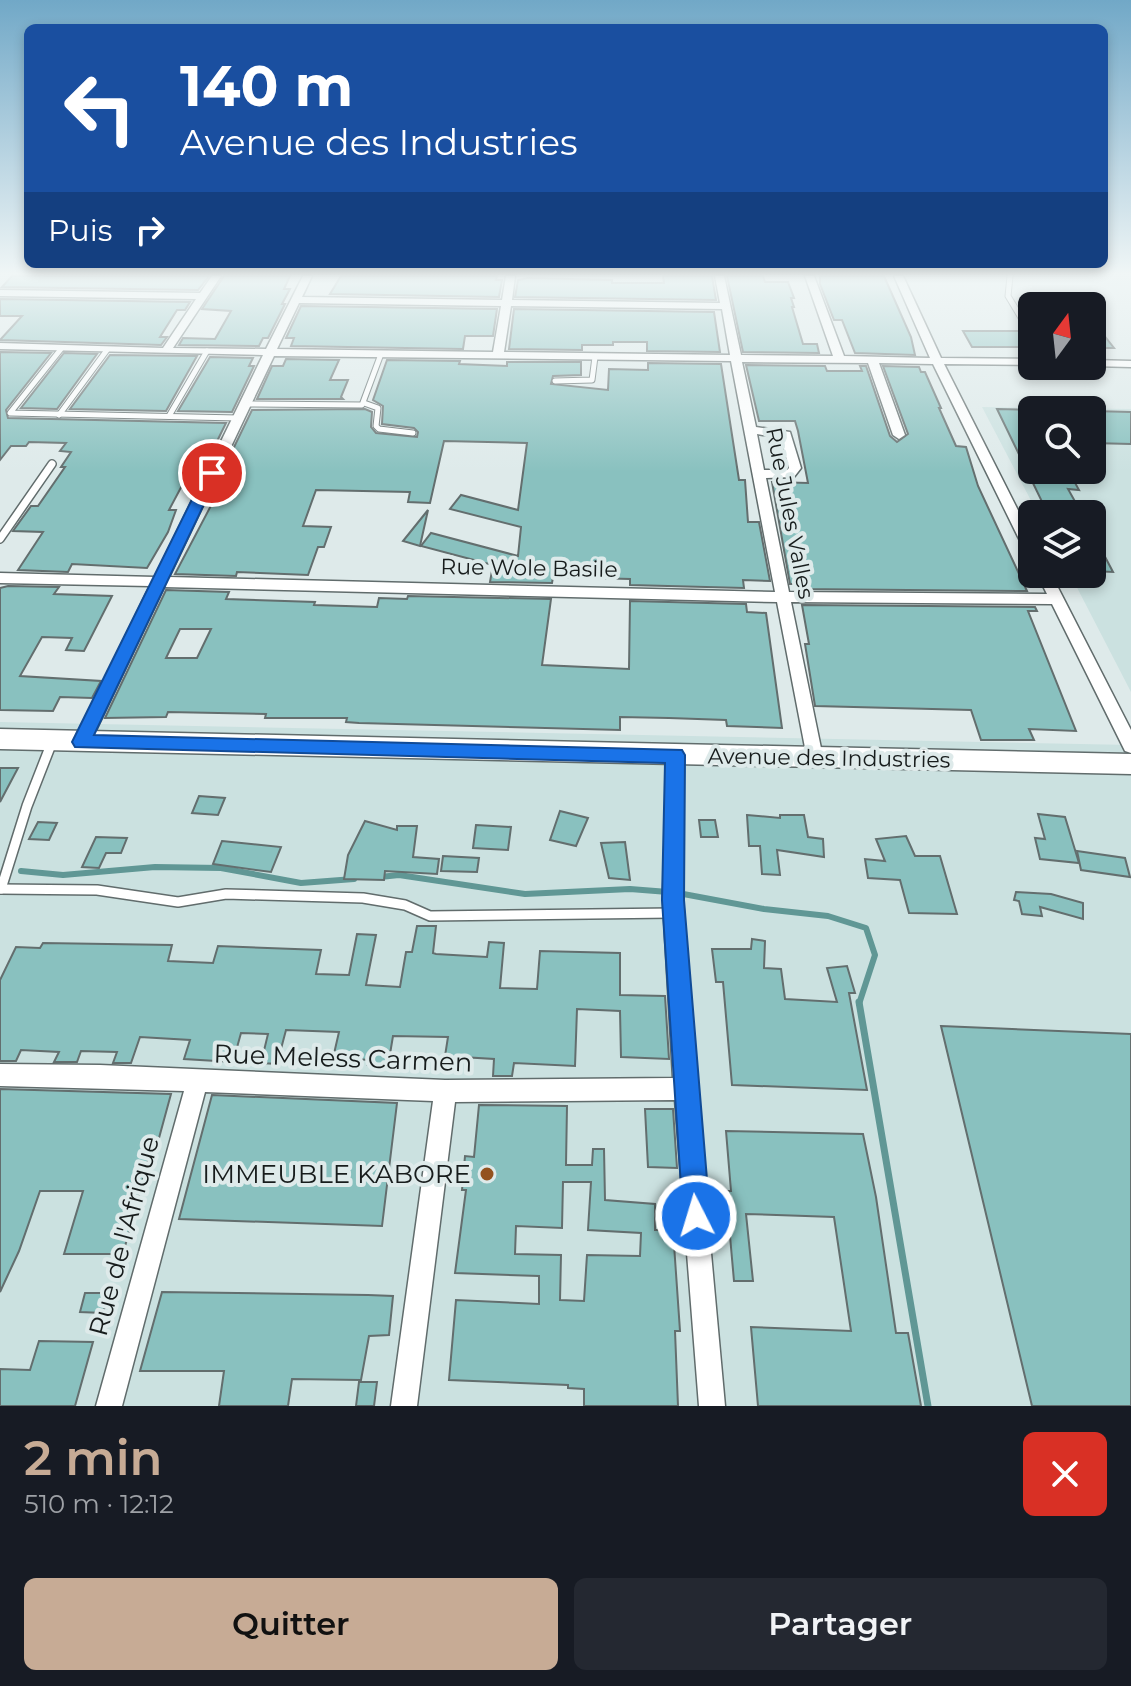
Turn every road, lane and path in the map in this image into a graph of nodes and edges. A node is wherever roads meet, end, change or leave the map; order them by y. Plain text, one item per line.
1 (172, 342) edge
2 (275, 342) edge
3 (500, 342) edge
4 (734, 342) edge
5 (833, 342) edge
6 (928, 342) edge
7 (0, 346) edge
8 (61, 349) junction
9 (107, 350) junction
10 (166, 351) junction
11 (207, 351) junction
12 (270, 352) junction
13 (381, 354) junction
14 (498, 356) junction
15 (595, 357) junction
16 (738, 358) junction
17 (840, 360) junction
18 (873, 361) junction
19 (937, 361) junction
20 (1018, 362) edge
21 (1106, 363) edge
22 (1131, 364) edge
23 (555, 381) dead end
24 (364, 403) junction
25 (245, 404) junction
26 (59, 415) junction
27 (169, 416) junction
28 (238, 418) junction
29 (751, 430) junction
30 (413, 433) dead end
31 (899, 435) dead end
32 (52, 464) dead end
33 (759, 474) junction
34 (1018, 523) edge
35 (0, 539) edge
36 (0, 578) edge
37 (159, 581) junction
38 (1051, 588) edge
39 (784, 597) junction
40 (1057, 599) junction
41 (0, 739) edge
42 (53, 741) junction
43 (82, 742) junction
44 (1131, 746) edge
45 (675, 755) junction
46 (815, 758) junction
47 (1131, 764) edge
48 (0, 889) edge
49 (674, 897) junction
50 (0, 1075) edge
51 (197, 1082) junction
52 (685, 1089) junction
53 (445, 1091) junction
54 (109, 1406) edge
55 (404, 1406) edge
56 (712, 1406) edge

1 - 10 street
2 - 12 street
3 - 14 street
4 - 16 street, Rue Jules Valles
5 - 17 street
6 - 19 street
7 - 8 street
8 - 9 street
8 - 26 lane
9 - 10 street
9 - 26 lane
10 - 11 street
11 - 12 street
11 - 27 lane
12 - 13 street
12 - 25 street
13 - 14 street
13 - 24 lane
14 - 15 street
15 - 16 street
15 - 23 lane
16 - 17 street
16 - 29 street, Rue Jules Valles
17 - 18 street
18 - 19 street
18 - 31 street
19 - 20 street
19 - 34 street
21 - 22 street
24 - 25 lane
24 - 30 lane
25 - 28 street
26 - 27 lane
27 - 28 lane
28 - 37 street
29 - 33 street, Rue Jules Valles
29 - 33 street
32 - 35 lane
33 - 39 street, Rue Jules Valles
36 - 37 street, Rue Wole Basile
37 - 39 street, Rue Wole Basile
37 - 43 street
38 - 40 street
39 - 40 street, Rue Wole Basile
39 - 46 street, Rue Jules Valles
40 - 44 street
41 - 42 street, Avenue des Industries
42 - 43 street, Avenue des Industries
42 - 48 lane
43 - 45 street, Avenue des Industries
45 - 46 street, Avenue des Industries
45 - 49 street
46 - 47 street, Avenue des Industries
48 - 49 lane
49 - 52 street
50 - 51 street, Rue Meless Carmen
51 - 53 street, Rue Meless Carmen
51 - 54 street, Rue de l'Afrique
52 - 53 street, Rue Meless Carmen
52 - 56 street
53 - 55 street

